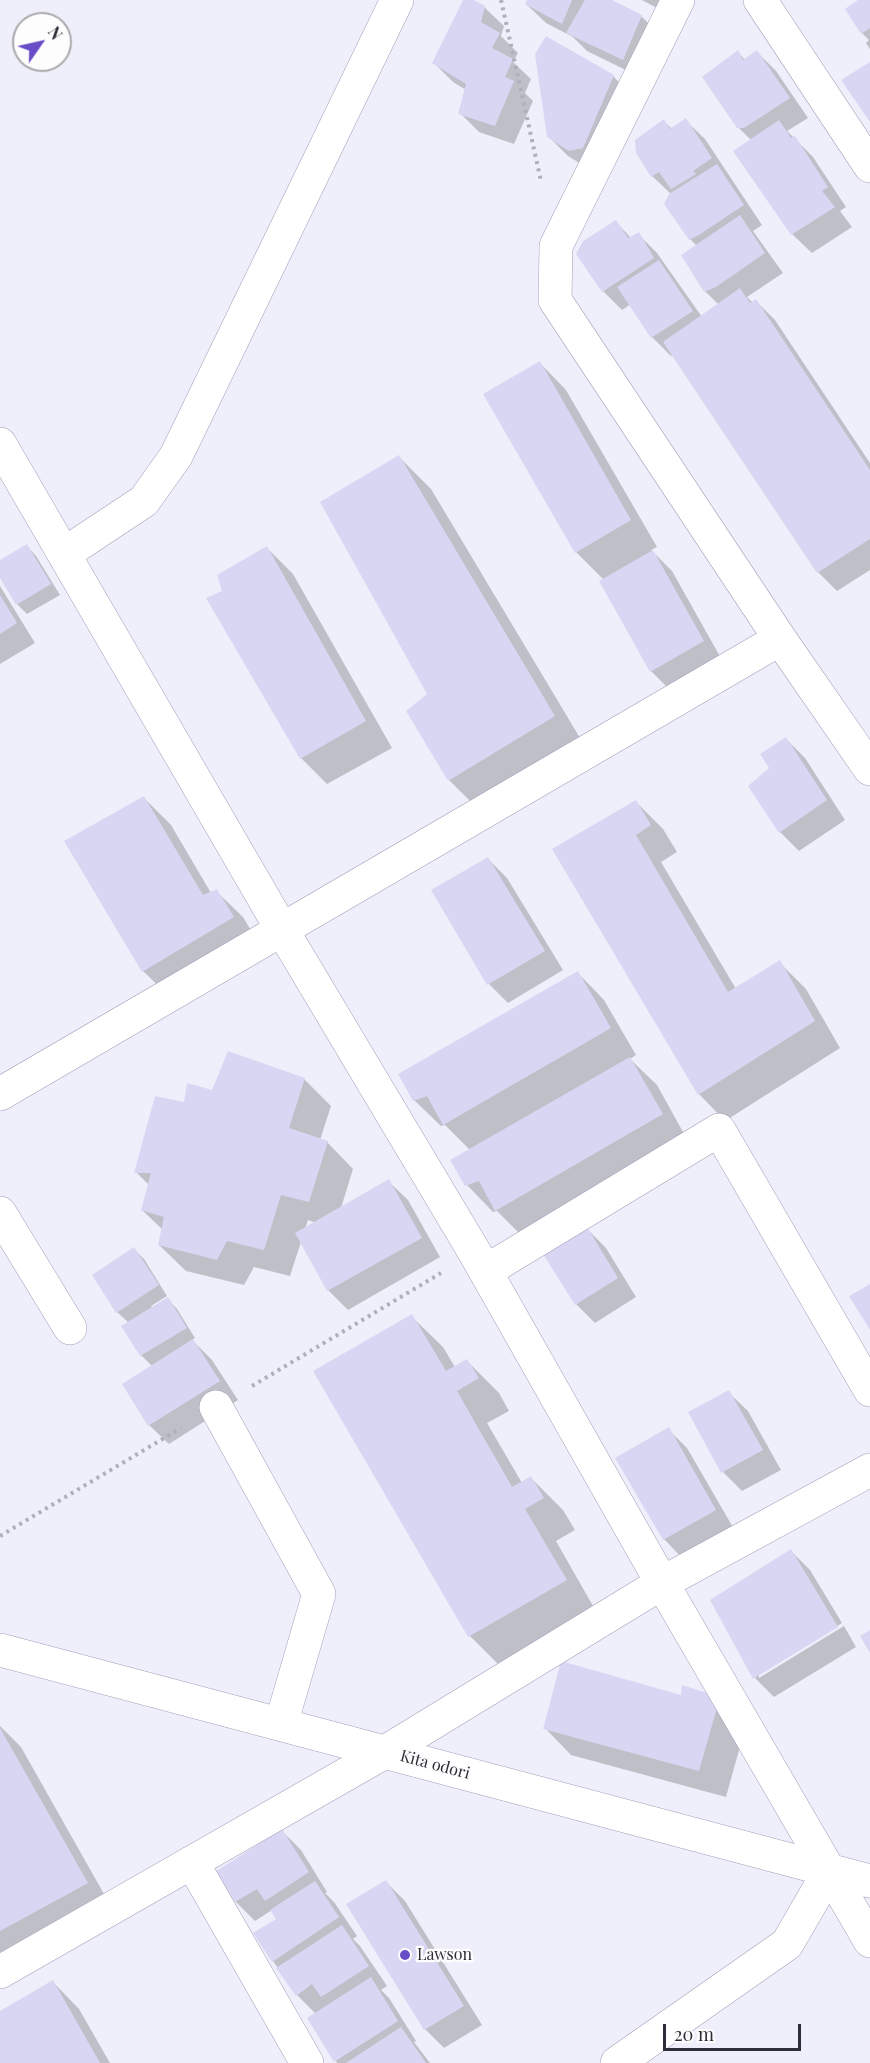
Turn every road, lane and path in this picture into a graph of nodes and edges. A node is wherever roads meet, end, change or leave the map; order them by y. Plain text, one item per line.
1 (397, 0) edge
2 (501, 0) edge
3 (678, 0) edge
4 (760, 0) edge
5 (870, 166) edge
6 (556, 246) junction
7 (0, 444) edge
8 (64, 554) junction
9 (780, 639) junction
10 (870, 770) edge
11 (281, 928) junction
12 (0, 1094) edge
13 (0, 1213) edge
14 (486, 1271) junction
15 (70, 1328) dead end
16 (870, 1390) edge
17 (216, 1407) dead end
18 (870, 1470) edge
19 (662, 1583) junction
20 (0, 1650) edge
21 (281, 1725) junction
22 (385, 1752) junction
23 (192, 1862) junction
24 (830, 1870) junction
25 (870, 1881) edge
26 (870, 1941) edge
27 (0, 1972) edge
28 (307, 2063) edge
29 (617, 2063) edge

1 - 8 street
2 - 6 path
3 - 6 street
4 - 5 street
6 - 9 street
7 - 8 street
8 - 11 street
9 - 10 street
9 - 11 street
11 - 12 street
11 - 14 street
13 - 15 street
14 - 16 street
14 - 19 street
17 - 21 street
18 - 19 street
19 - 22 street
19 - 24 street
20 - 21 street, Kita odori
21 - 22 street, Kita odori
22 - 23 street
22 - 24 street, Kita odori
23 - 27 street
23 - 28 street
24 - 25 street, Kita odori
24 - 26 street
24 - 29 street

